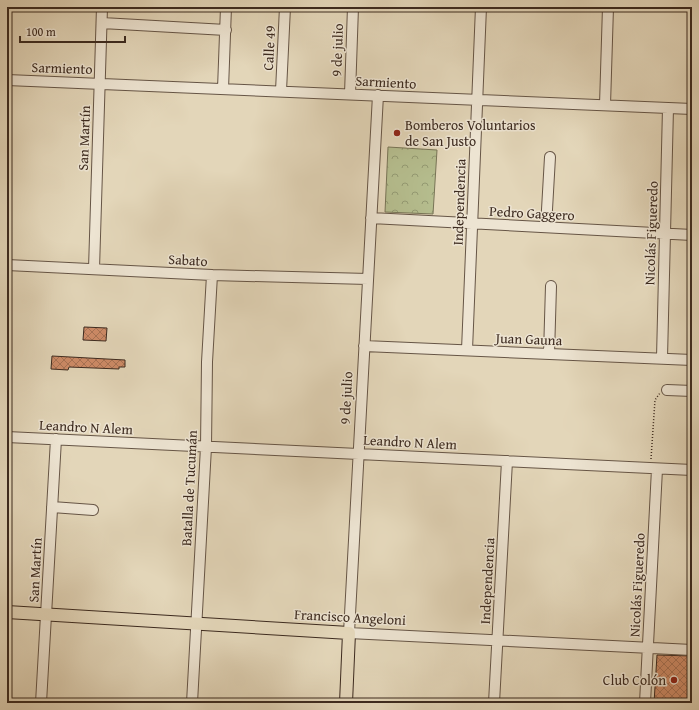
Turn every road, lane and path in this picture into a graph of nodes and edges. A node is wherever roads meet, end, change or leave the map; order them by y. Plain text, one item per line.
1 (102, 7) edge
2 (226, 7) edge
3 (285, 7) edge
4 (353, 7) edge
5 (481, 7) edge
6 (608, 7) edge
7 (102, 23) junction
8 (226, 30) junction
9 (7, 80) edge
10 (100, 84) junction
11 (223, 89) junction
12 (281, 91) junction
13 (350, 94) junction
14 (378, 96) junction
15 (477, 100) junction
16 (605, 105) junction
17 (668, 108) junction
18 (692, 109) edge
19 (550, 157) dead end
20 (371, 218) junction
21 (472, 224) junction
22 (546, 227) junction
23 (665, 233) junction
24 (692, 234) edge
25 (7, 265) edge
26 (94, 269) junction
27 (212, 275) junction
28 (368, 279) junction
29 (552, 286) dead end
30 (364, 346) junction
31 (467, 350) junction
32 (549, 354) junction
33 (662, 358) junction
34 (692, 360) edge
35 (667, 390) joint
36 (692, 391) edge
37 (7, 437) edge
38 (56, 439) junction
39 (206, 447) junction
40 (358, 454) junction
41 (507, 461) junction
42 (654, 469) junction
43 (692, 470) edge
44 (52, 507) junction
45 (93, 510) dead end
46 (7, 612) edge
47 (46, 614) junction
48 (196, 623) junction
49 (349, 633) junction
50 (498, 640) junction
51 (648, 648) junction
52 (692, 650) edge
53 (42, 703) edge
54 (192, 703) edge
55 (346, 703) edge
56 (494, 703) edge
57 (645, 703) edge

1 - 7 street, San Martín
2 - 8 street
3 - 12 street, Calle 49
4 - 13 street, 9 de julio
5 - 15 street, Independencia
6 - 16 street
7 - 8 street
7 - 10 street, San Martín
8 - 11 street
9 - 10 street, Sarmiento
10 - 11 street, Sarmiento
10 - 26 street, San Martín
11 - 12 street, Sarmiento
12 - 13 street, Sarmiento
13 - 14 street, Sarmiento
14 - 15 street, Sarmiento
14 - 20 street, 9 de julio
15 - 16 street, Sarmiento
15 - 21 street, Independencia
16 - 17 street, Sarmiento
17 - 18 street, Sarmiento
17 - 23 street, Nicolás Figueredo
19 - 22 street
20 - 21 street, Pedro Gaggero
20 - 28 street, 9 de julio
21 - 22 street, Pedro Gaggero
21 - 31 street, Independencia
22 - 23 street, Pedro Gaggero
23 - 24 street, Pedro Gaggero
23 - 33 street, Nicolás Figueredo
25 - 26 street, Sabato
26 - 27 street, Sabato
27 - 28 street, Sabato
27 - 39 street, Batalla de Tucumán
28 - 30 street, 9 de julio
29 - 32 street
30 - 31 street, Juan Gauna
30 - 40 street, 9 de julio
31 - 32 street, Juan Gauna
32 - 33 street, Juan Gauna
33 - 34 street, Juan Gauna
35 - 36 street
35 - 42 path
37 - 38 street, Leandro N Alem
38 - 39 street, Leandro N Alem
38 - 44 street, San Martín
39 - 40 street, Leandro N Alem
39 - 48 street, Batalla de Tucumán
40 - 41 street, Leandro N Alem
40 - 49 street, 9 de julio
41 - 42 street, Leandro N Alem
41 - 50 street, Independencia
42 - 43 street, Leandro N Alem
42 - 51 street, Nicolás Figueredo
44 - 45 street
44 - 47 street, San Martín
46 - 47 main road, Francisco Angeloni
47 - 48 main road, Francisco Angeloni
47 - 53 street, San Martín
48 - 49 main road, Francisco Angeloni
48 - 54 street, Batalla de Tucumán
49 - 50 street, Francisco Angeloni
49 - 55 main road, 9 de julio
50 - 51 street, Francisco Angeloni
50 - 56 street, Independencia
51 - 52 street, Francisco Angeloni
51 - 57 street, Nicolás Figueredo

